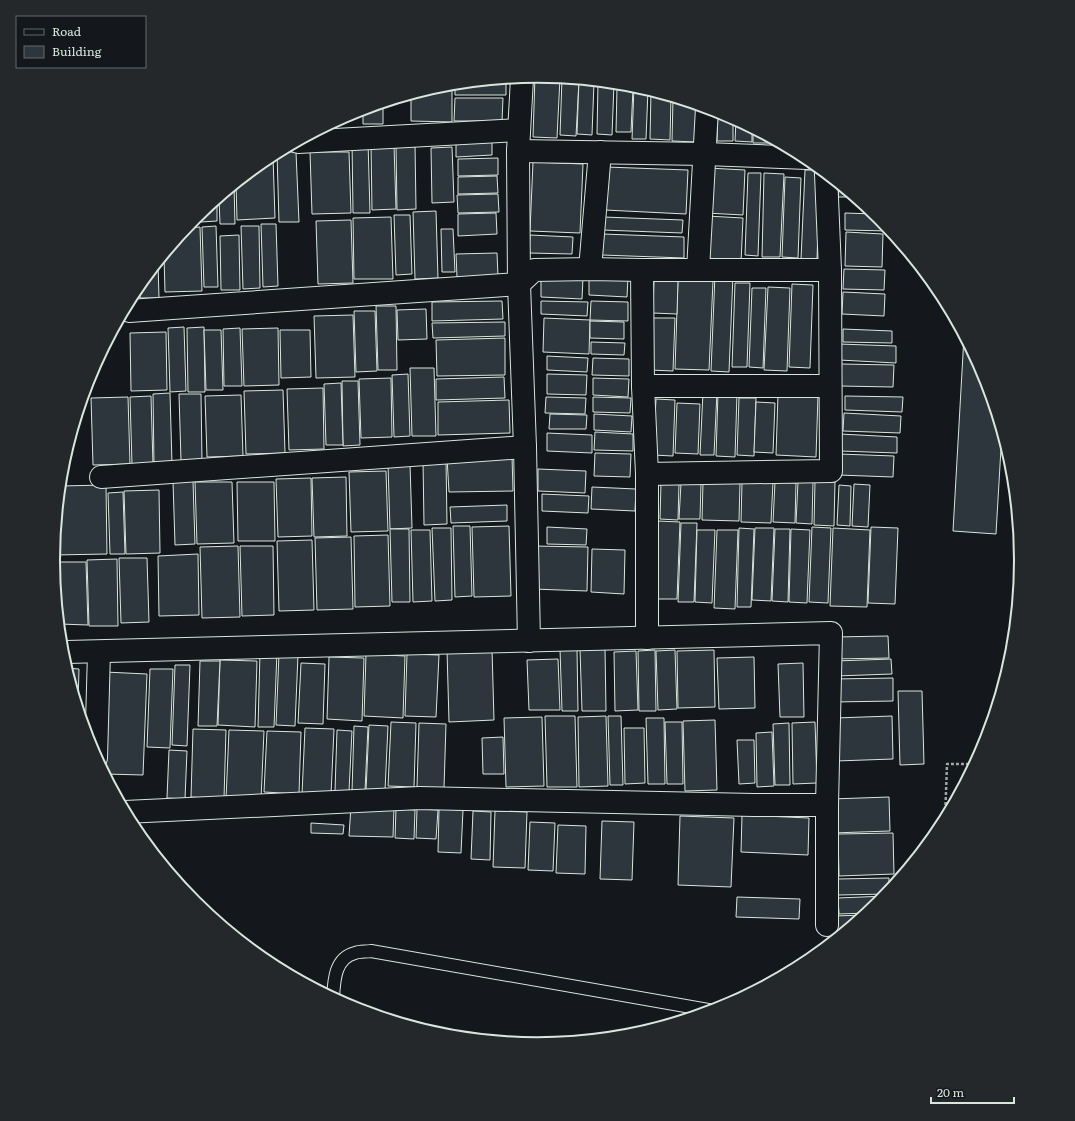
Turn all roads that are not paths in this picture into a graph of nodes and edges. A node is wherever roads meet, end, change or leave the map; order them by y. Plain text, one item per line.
1 (522, 84) edge
2 (707, 114) edge
3 (518, 141) junction
4 (308, 142) edge
5 (600, 152) junction
6 (705, 154) junction
7 (794, 157) edge
8 (826, 181) edge
9 (590, 269) junction
10 (642, 270) junction
11 (698, 270) junction
12 (830, 270) junction
13 (519, 284) junction
14 (131, 311) edge
15 (643, 386) junction
16 (830, 386) junction
17 (525, 447) junction
18 (647, 474) junction
19 (101, 477) dead end
20 (647, 638) junction
21 (529, 641) junction
22 (69, 652) edge
23 (99, 652) junction
24 (96, 744) edge
25 (827, 805) junction
26 (132, 812) edge
27 (827, 925) dead end
28 (333, 992) edge
29 (702, 1009) edge

1 - 3 street
2 - 6 street
3 - 4 street
3 - 5 street
3 - 13 street
5 - 6 street
5 - 9 street
6 - 7 street
6 - 11 street
8 - 12 street
9 - 10 street
9 - 13 street
10 - 11 street
10 - 15 street
11 - 12 street
12 - 16 street
13 - 14 street
13 - 17 street
15 - 16 street
15 - 18 street
16 - 18 street
17 - 19 street
17 - 21 street
18 - 20 street
20 - 21 street
20 - 25 street
21 - 23 street
22 - 23 street
23 - 24 street
25 - 26 street
25 - 27 street
28 - 29 lane

